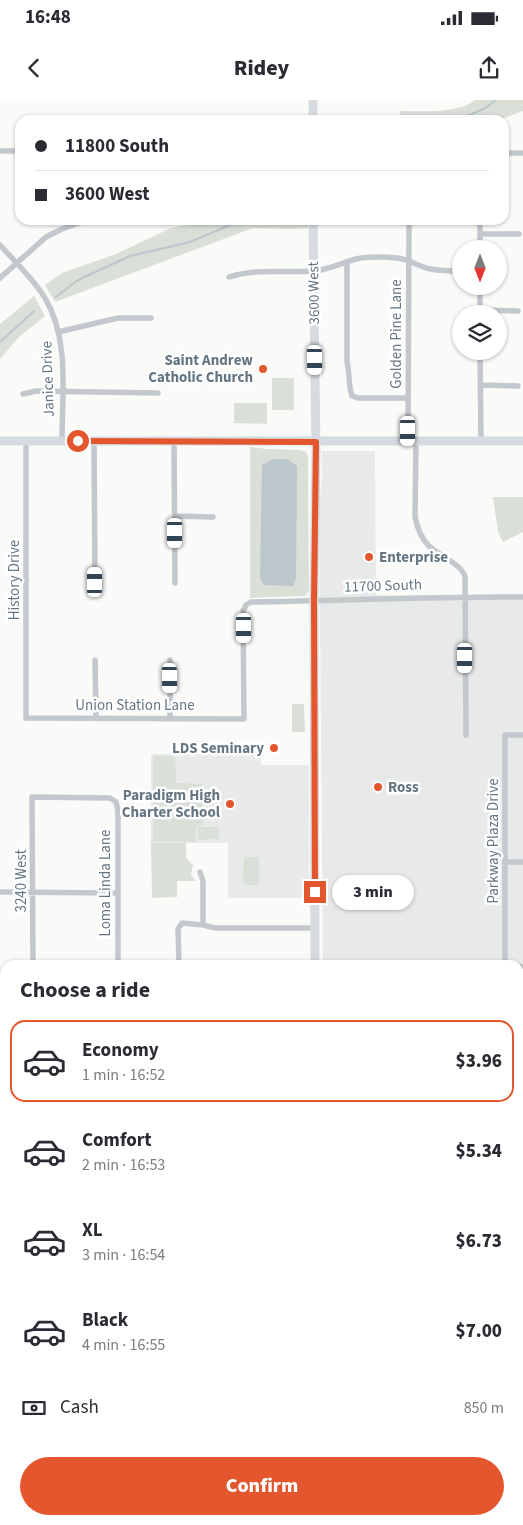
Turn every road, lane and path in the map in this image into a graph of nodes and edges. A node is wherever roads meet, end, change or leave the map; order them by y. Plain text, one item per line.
1 (313, 100) edge
2 (313, 115) edge
3 (0, 151) edge
4 (15, 151) edge
5 (509, 153) edge
6 (523, 153) edge
7 (73, 225) edge
8 (313, 225) edge
9 (480, 225) edge
10 (408, 226) dead end
11 (480, 234) junction
12 (519, 234) dead end
13 (480, 240) edge
14 (0, 245) edge
15 (408, 260) junction
16 (17, 263) junction
17 (347, 263) junction
18 (314, 271) junction
19 (452, 271) edge
20 (229, 277) dead end
21 (0, 278) edge
22 (507, 311) edge
23 (518, 311) dead end
24 (151, 318) dead end
25 (58, 332) junction
26 (480, 360) edge
27 (480, 385) junction
28 (518, 386) dead end
29 (62, 393) junction
30 (158, 393) dead end
31 (23, 394) dead end
32 (408, 398) junction
33 (0, 441) edge
34 (62, 441) junction
35 (94, 441) junction
36 (174, 441) junction
37 (412, 441) junction
38 (481, 441) junction
39 (523, 441) edge
40 (26, 442) junction
41 (316, 442) junction
42 (175, 516) junction
43 (213, 517) dead end
44 (95, 582) dead end
45 (175, 583) dead end
46 (466, 596) junction
47 (523, 598) edge
48 (314, 601) junction
49 (95, 660) dead end
50 (170, 660) dead end
51 (96, 717) junction
52 (26, 718) joint
53 (170, 718) junction
54 (244, 718) joint
55 (466, 735) dead end
56 (523, 735) edge
57 (116, 802) joint
58 (505, 862) junction
59 (523, 862) edge
60 (200, 872) dead end
61 (0, 892) edge
62 (33, 892) junction
63 (118, 892) junction
64 (203, 924) junction
65 (315, 928) junction
66 (33, 960) edge
67 (118, 960) edge
68 (179, 960) edge
69 (315, 960) edge
70 (505, 960) edge

1 - 2 main road
3 - 4 street
5 - 6 street
7 - 16 street
8 - 18 main road, 3600 West
9 - 11 street
10 - 15 street, Golden Pine Lane
11 - 12 street
11 - 13 street
14 - 16 street, Janice Drive
15 - 17 street
15 - 19 street
15 - 32 street, Golden Pine Lane
16 - 21 street
16 - 25 street, Janice Drive
17 - 18 street
17 - 32 street
18 - 20 street
18 - 41 main road, 3600 West
22 - 23 street
24 - 25 street
25 - 29 street, Janice Drive
26 - 27 street
27 - 28 street
27 - 38 street
29 - 30 street
29 - 31 street
29 - 34 street, Janice Drive
32 - 37 street, Golden Pine Lane
33 - 40 main road
34 - 35 main road
34 - 40 main road
35 - 36 main road
35 - 44 street
36 - 41 main road
36 - 42 street
37 - 38 main road
37 - 41 main road
37 - 46 street, Golden Pine Lane
38 - 39 main road
40 - 52 street, History Drive
41 - 48 main road, 3600 West
42 - 43 street
42 - 45 street
46 - 47 street, 11700 South
46 - 48 street, 11700 South
46 - 55 street, Golden Pine Lane
48 - 54 street, 11700 South
48 - 65 main road, 3600 West
49 - 51 street
50 - 53 street
51 - 52 street, Union Station Lane
51 - 53 street, Union Station Lane
53 - 54 street, Union Station Lane
56 - 58 street, Parkway Plaza Drive
57 - 62 street, 3240 West
57 - 63 street, Loma Linda Lane
58 - 59 street
58 - 70 street, Parkway Plaza Drive
60 - 64 street
61 - 62 street
62 - 63 street
62 - 66 street, 3240 West
63 - 67 street, Loma Linda Lane
64 - 65 street
64 - 68 street
65 - 69 main road, 3600 West

